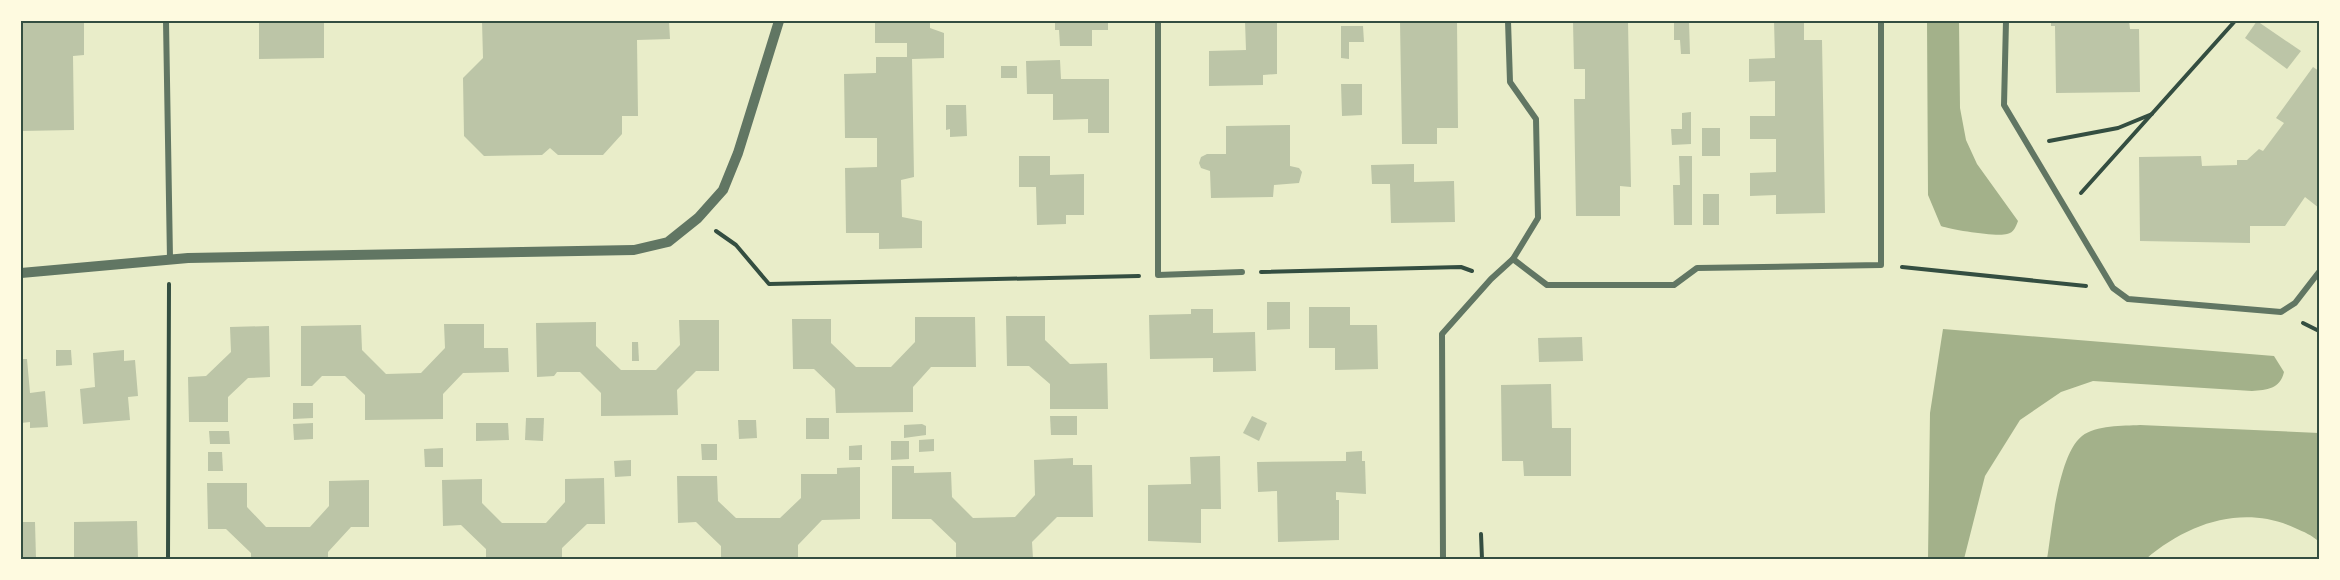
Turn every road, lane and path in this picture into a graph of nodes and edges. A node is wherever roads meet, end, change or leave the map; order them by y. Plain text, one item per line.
1 (166, 21) edge
2 (779, 21) edge
3 (1158, 21) edge
4 (1508, 21) edge
5 (1881, 21) edge
6 (2006, 21) edge
7 (2235, 21) edge
8 (2155, 112) junction
9 (2027, 144) junction
10 (2066, 208) junction
11 (698, 219) junction
12 (170, 259) junction
13 (1513, 259) junction
14 (1881, 265) junction
15 (1242, 272) joint
16 (2319, 272) edge
17 (21, 273) edge
18 (1158, 275) junction
19 (1491, 279) junction
20 (2114, 288) junction
21 (1481, 534) dead end
22 (168, 559) edge
23 (1443, 559) edge
24 (1482, 559) edge

1 - 12 street
2 - 11 street
3 - 18 street
4 - 13 street
5 - 14 street
6 - 9 street
7 - 8 path
8 - 9 path
8 - 10 path
9 - 10 street
10 - 20 street
11 - 12 street
11 - 18 path
12 - 17 street
12 - 22 path
13 - 14 street
13 - 19 street
14 - 20 path
15 - 18 street
15 - 19 path
16 - 20 street
19 - 23 street
21 - 24 path

